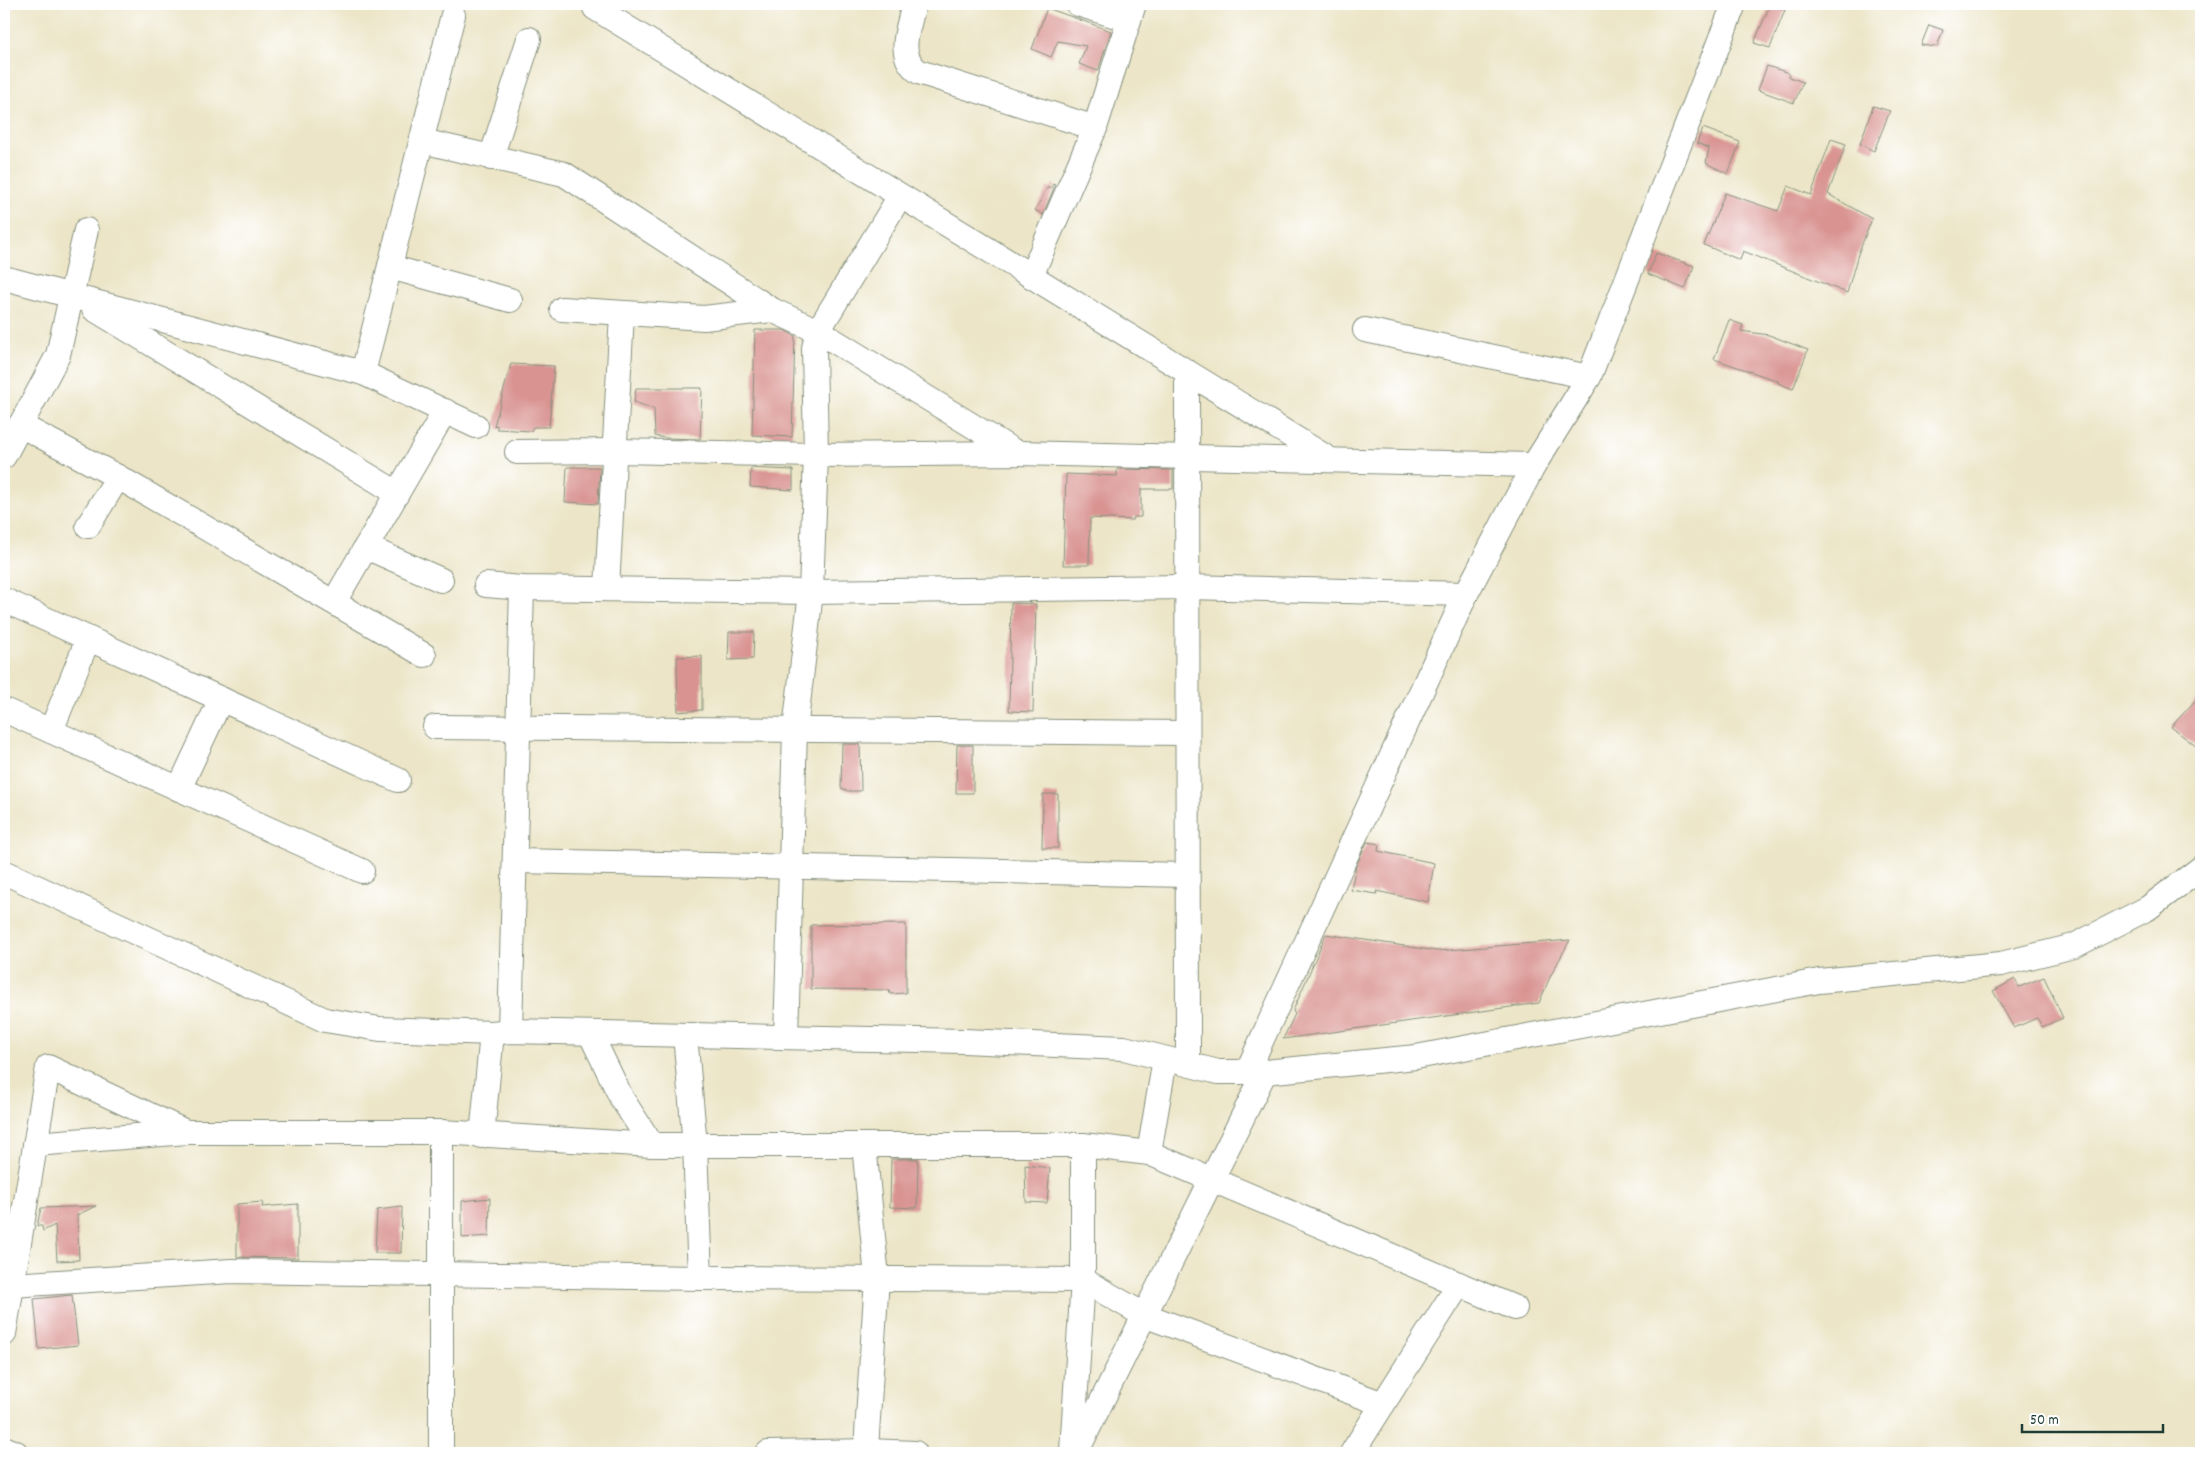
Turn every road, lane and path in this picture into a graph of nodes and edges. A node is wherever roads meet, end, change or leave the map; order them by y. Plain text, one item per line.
1 (914, 4) edge
2 (1078, 4) edge
3 (1734, 4) edge
4 (595, 8) dead end
5 (1132, 12) edge
6 (453, 15) dead end
7 (529, 39) dead end
8 (1096, 128) junction
9 (422, 141) junction
10 (491, 158) junction
11 (900, 196) junction
12 (86, 230) dead end
13 (390, 267) junction
14 (1031, 276) junction
15 (4, 278) edge
16 (71, 295) junction
17 (510, 300) dead end
18 (562, 309) dead end
19 (772, 310) junction
20 (622, 314) junction
21 (1365, 330) dead end
22 (818, 331) junction
23 (1187, 372) junction
24 (363, 373) junction
25 (1589, 377) junction
26 (445, 411) junction
27 (20, 425) junction
28 (476, 426) dead end
29 (615, 451) junction
30 (517, 452) dead end
31 (1017, 452) junction
32 (816, 455) junction
33 (4, 456) edge
34 (1187, 456) junction
35 (1329, 459) junction
36 (1534, 465) junction
37 (118, 477) junction
38 (397, 493) junction
39 (88, 526) dead end
40 (366, 547) junction
41 (441, 580) dead end
42 (486, 586) dead end
43 (1187, 587) junction
44 (522, 588) junction
45 (607, 588) junction
46 (811, 592) junction
47 (1466, 594) junction
48 (4, 600) edge
49 (334, 602) junction
50 (88, 639) junction
51 (424, 655) dead end
52 (221, 699) junction
53 (4, 710) edge
54 (435, 727) dead end
55 (519, 727) junction
56 (795, 730) junction
57 (50, 731) junction
58 (1187, 733) junction
59 (398, 780) dead end
60 (179, 789) junction
61 (515, 861) junction
62 (791, 867) junction
63 (2201, 868) edge
64 (362, 871) dead end
65 (4, 872) edge
66 (1188, 876) junction
67 (501, 1032) junction
68 (590, 1033) junction
69 (685, 1035) junction
70 (786, 1037) junction
71 (1176, 1061) junction
72 (1256, 1072) junction
73 (187, 1132) junction
74 (440, 1132) junction
75 (482, 1136) junction
76 (35, 1144) junction
77 (652, 1145) junction
78 (695, 1145) junction
79 (864, 1145) junction
80 (1083, 1145) junction
81 (1149, 1153) junction
82 (1211, 1179) junction
83 (441, 1272) junction
84 (700, 1278) junction
85 (877, 1278) junction
86 (1083, 1280) junction
87 (1459, 1284) junction
88 (12, 1285) junction
89 (1515, 1308) dead end
90 (1144, 1315) junction
91 (4, 1334) edge
92 (1383, 1404) junction
93 (4, 1448) edge
94 (869, 1452) edge
95 (16, 1453) edge
96 (441, 1453) edge
97 (768, 1453) edge
98 (915, 1453) edge
99 (1074, 1453) edge
100 (1352, 1453) edge

1 - 8 street
2 - 5 street
3 - 25 street
4 - 11 street
5 - 8 street
6 - 9 street
7 - 10 street
8 - 14 street
9 - 10 street
9 - 13 street
10 - 19 street
11 - 14 street
11 - 22 street
12 - 16 street
13 - 17 street
13 - 24 street
14 - 23 street
15 - 16 street
16 - 24 street
16 - 27 street
16 - 38 street
18 - 20 street
19 - 20 street
19 - 22 street
20 - 29 street
21 - 25 street
22 - 31 street
22 - 32 street
23 - 34 street
23 - 35 street
24 - 26 street
25 - 36 street
26 - 28 street
26 - 38 street
27 - 33 street
27 - 37 street
29 - 30 street
29 - 32 street
29 - 45 street
31 - 32 street
31 - 34 street
32 - 46 street
34 - 35 street
34 - 43 street
35 - 36 street
36 - 47 street
37 - 39 street
37 - 49 street
38 - 40 street
40 - 41 street
40 - 49 street
42 - 44 street
43 - 46 street
43 - 47 street
43 - 58 street
44 - 45 street
44 - 55 street
45 - 46 street
46 - 56 street
47 - 72 street
48 - 50 street
49 - 51 street
50 - 52 street
50 - 57 street
52 - 59 street
52 - 60 street
53 - 57 street
54 - 55 street
55 - 56 street
55 - 61 street
56 - 58 street
56 - 62 street
57 - 60 street
58 - 66 street
60 - 64 street
61 - 62 street
61 - 67 street
62 - 66 street
62 - 70 street
63 - 72 street
65 - 67 street
66 - 71 street
67 - 68 street
67 - 75 street
68 - 69 street
68 - 77 street
69 - 70 street
69 - 78 street
70 - 71 street
71 - 72 street
71 - 81 street
72 - 82 street
73 - 74 street
73 - 76 street
73 - 76 street
74 - 75 street
74 - 83 street
75 - 77 street
76 - 88 street
77 - 78 street
78 - 79 street
78 - 84 street
79 - 80 street
79 - 85 street
80 - 81 street
80 - 86 street
81 - 82 street
82 - 87 street
82 - 90 street
83 - 84 street
83 - 88 street
83 - 96 street
84 - 85 street
85 - 86 street
85 - 94 street
86 - 90 street
86 - 99 street
87 - 89 street
87 - 92 street
88 - 91 street
90 - 92 street
90 - 99 street
92 - 100 street
93 - 95 street
94 - 97 street
94 - 98 street

